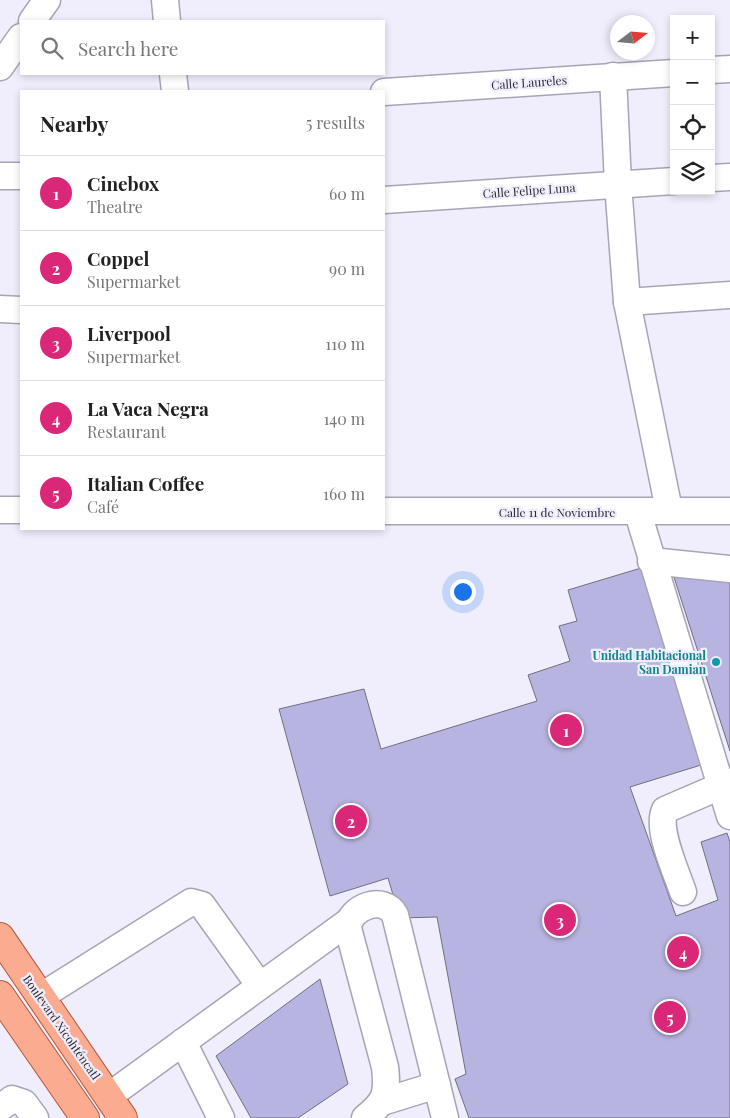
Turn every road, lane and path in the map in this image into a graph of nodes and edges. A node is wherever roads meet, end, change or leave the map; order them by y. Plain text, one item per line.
1 (47, 0) edge
2 (165, 0) edge
3 (33, 20) edge
4 (167, 20) edge
5 (20, 38) edge
6 (0, 67) edge
7 (730, 69) edge
8 (715, 70) edge
9 (670, 73) edge
10 (173, 75) edge
11 (613, 76) junction
12 (175, 90) edge
13 (385, 92) edge
14 (0, 176) edge
15 (20, 176) edge
16 (730, 177) edge
17 (715, 178) edge
18 (670, 181) edge
19 (618, 184) junction
20 (385, 200) edge
21 (730, 295) edge
22 (627, 302) junction
23 (0, 310) edge
24 (20, 310) edge
25 (0, 510) edge
26 (20, 510) edge
27 (669, 510) junction
28 (385, 511) edge
29 (730, 511) edge
30 (638, 513) junction
31 (651, 561) junction
32 (730, 569) edge
33 (725, 784) edge
34 (730, 816) edge
35 (682, 892) dead end
36 (348, 922) junction
37 (0, 937) edge
38 (260, 986) junction
39 (0, 995) edge
40 (40, 996) junction
41 (183, 1042) junction
42 (437, 1085) junction
43 (116, 1107) edge
44 (0, 1108) edge
45 (373, 1110) edge
46 (35, 1118) edge
47 (85, 1118) edge
48 (221, 1118) edge
49 (445, 1118) edge

1 - 3 street
2 - 4 street
5 - 6 street
7 - 8 street
9 - 11 street, Calle Laureles
10 - 12 street
11 - 13 street, Calle Laureles
11 - 19 street
14 - 15 street
16 - 17 street
18 - 19 street, Calle Felipe Luna
19 - 20 street, Calle Felipe Luna
19 - 22 street
21 - 22 street
22 - 27 street
23 - 24 street
25 - 26 street
27 - 29 street, Calle 11 de Noviembre
27 - 30 street, Calle 11 de Noviembre
28 - 30 street, Calle 11 de Noviembre
30 - 31 street
31 - 32 street
31 - 33 street
33 - 34 street
33 - 35 street
36 - 38 street
36 - 42 street
36 - 45 street
37 - 40 main road, Boulevard Xicohténcatl
38 - 40 street
38 - 41 street
39 - 47 main road
40 - 43 main road, Boulevard Xicohténcatl
41 - 43 street
41 - 48 street
42 - 45 street
42 - 49 street
44 - 46 street

